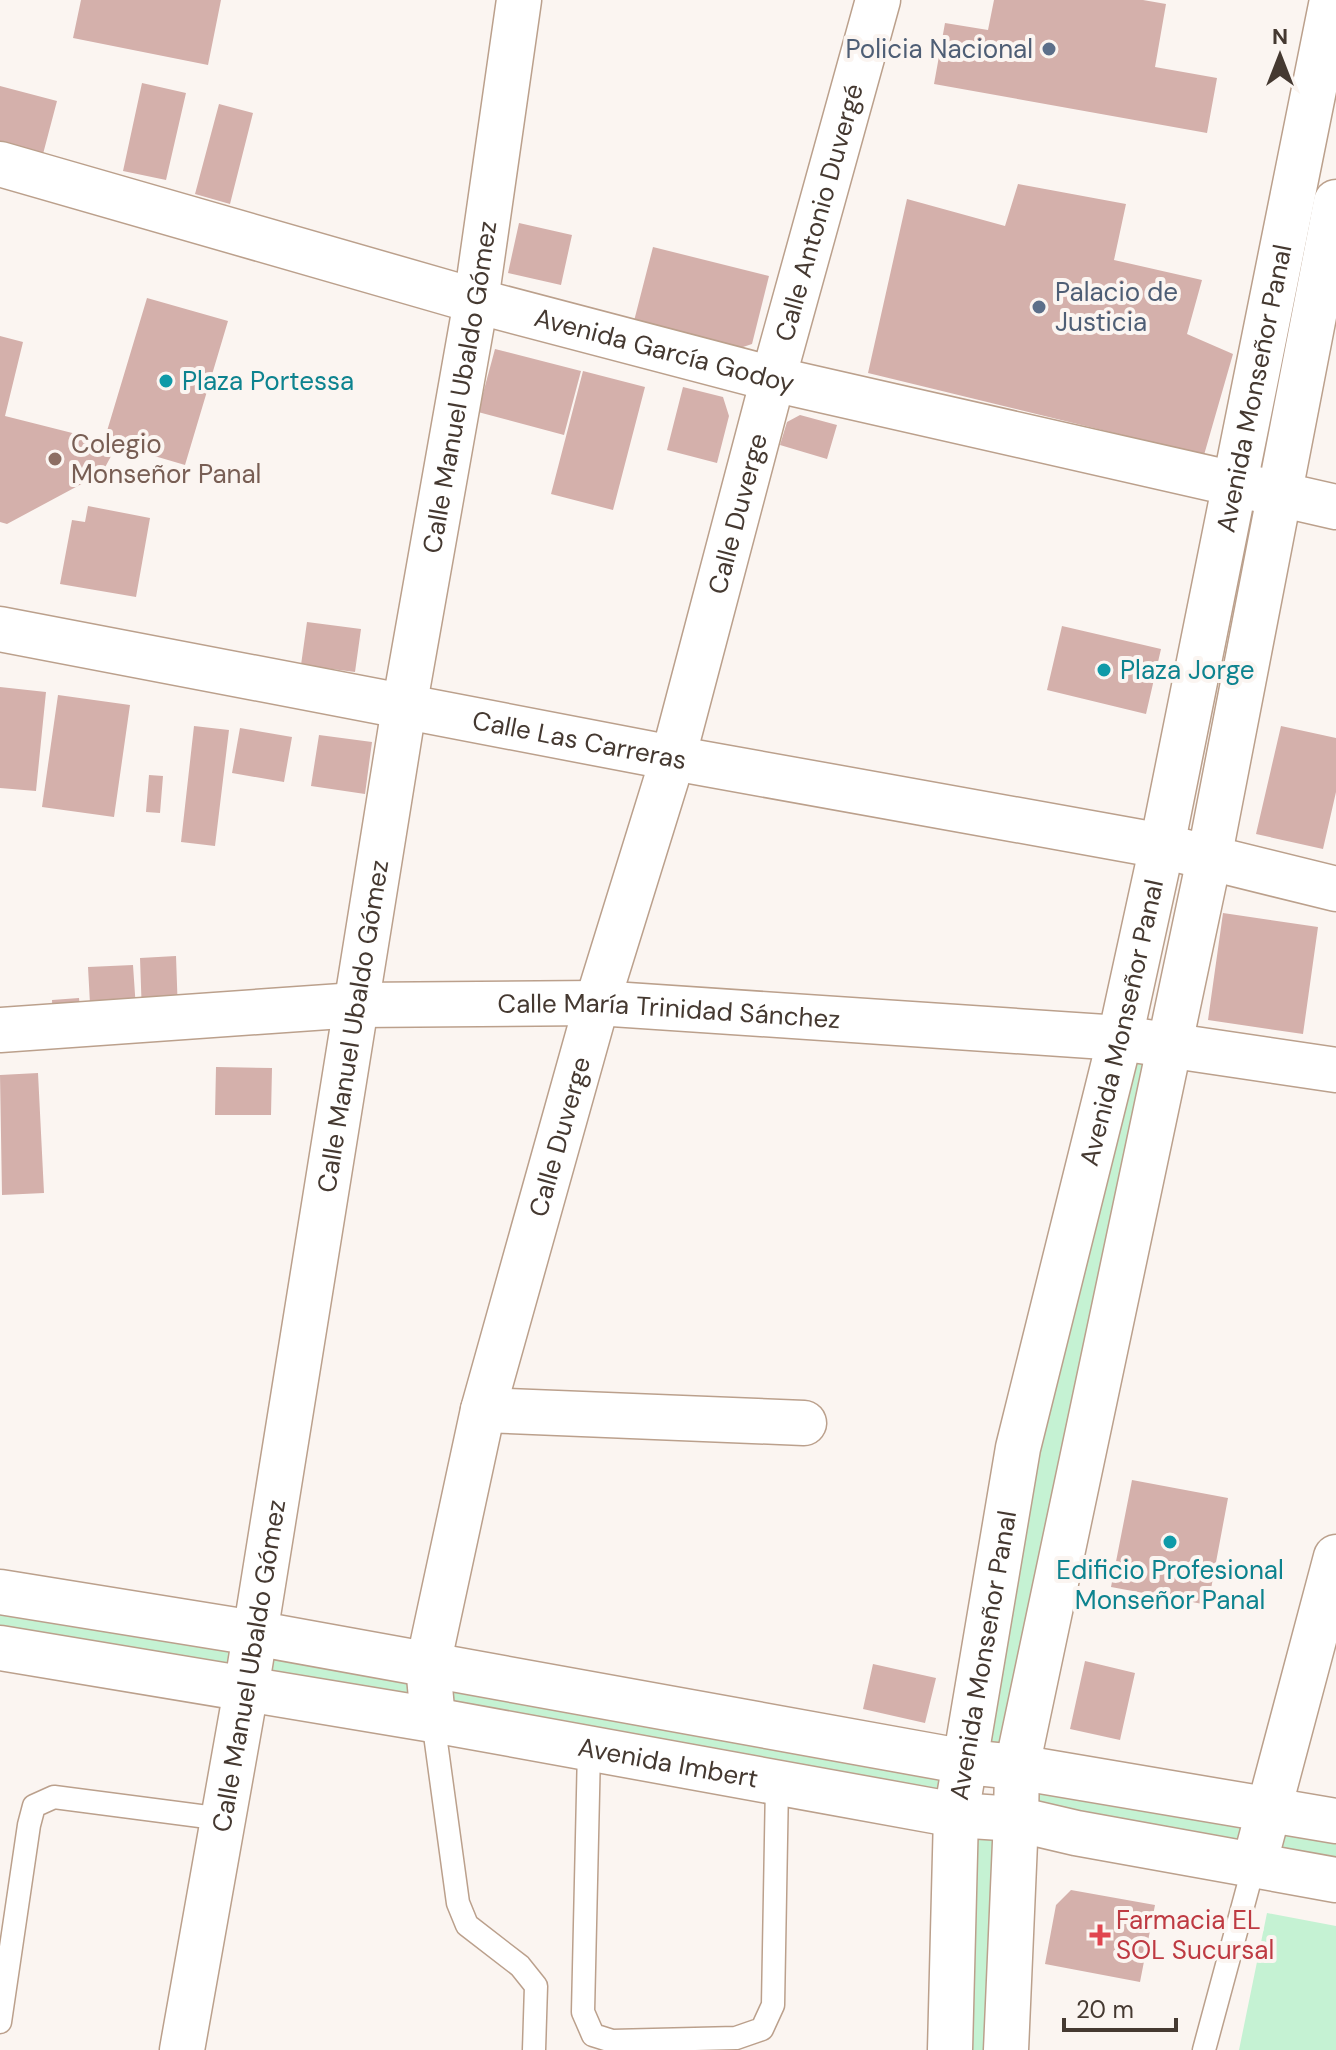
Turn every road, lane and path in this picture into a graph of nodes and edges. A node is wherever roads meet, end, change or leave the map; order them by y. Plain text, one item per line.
1 (519, 0) edge
2 (878, 0) edge
3 (1332, 0) edge
4 (0, 164) edge
5 (1336, 202) edge
6 (476, 301) junction
7 (773, 379) junction
8 (1236, 483) junction
9 (1280, 493) junction
10 (1336, 507) edge
11 (0, 629) edge
12 (404, 708) junction
13 (673, 758) junction
14 (1162, 846) junction
15 (1209, 859) junction
16 (1336, 889) edge
17 (597, 1003) junction
18 (356, 1005) junction
19 (0, 1030) edge
20 (1120, 1038) junction
21 (1171, 1043) junction
22 (1336, 1070) edge
23 (483, 1410) junction
24 (804, 1423) dead end
25 (1336, 1557) edge
26 (0, 1592) edge
27 (254, 1633) junction
28 (0, 1648) edge
29 (428, 1665) junction
30 (246, 1690) junction
31 (433, 1720) junction
32 (589, 1750) junction
33 (966, 1762) junction
34 (1017, 1767) junction
35 (777, 1784) junction
36 (1269, 1809) junction
37 (956, 1815) junction
38 (223, 1819) junction
39 (1016, 1819) junction
40 (1336, 1821) edge
41 (1254, 1865) junction
42 (1336, 1880) edge
43 (0, 2022) edge
44 (737, 2044) edge
45 (182, 2050) edge
46 (534, 2050) edge
47 (950, 2050) edge
48 (1006, 2050) edge
49 (1204, 2050) edge

1 - 6 street, Calle Manuel Ubaldo Gómez
2 - 7 street, Calle Antonio Duvergé
3 - 8 street, Avenida Monseñor Panal
4 - 6 street, Avenida García Godoy
5 - 9 street, Avenida Monseñor Panal
6 - 7 street, Avenida García Godoy
6 - 12 street, Calle Manuel Ubaldo Gómez
7 - 8 street, Avenida García Godoy
7 - 13 street, Calle Duverge
8 - 9 street, Avenida García Godoy
8 - 14 street, Avenida Monseñor Panal
9 - 10 street, Avenida García Godoy
9 - 15 street, Avenida Monseñor Panal
11 - 12 street, Calle Las Carreras
12 - 13 street, Calle Las Carreras
12 - 18 street, Calle Manuel Ubaldo Gómez
13 - 14 street, Calle Las Carreras
13 - 17 street, Calle Duverge
14 - 15 street, Calle Las Carreras
14 - 20 street, Avenida Monseñor Panal
15 - 16 street, Calle Las Carreras
15 - 21 street, Avenida Monseñor Panal
17 - 18 street, Calle María Trinidad Sánchez
17 - 20 street, Calle María Trinidad Sánchez
17 - 23 street, Calle Duverge
18 - 19 street, Calle María Trinidad Sánchez
18 - 27 street, Calle Manuel Ubaldo Gómez
20 - 21 street, Calle María Trinidad Sánchez
20 - 33 street, Avenida Monseñor Panal
21 - 22 street, Calle María Trinidad Sánchez
21 - 34 street, Avenida Monseñor Panal
23 - 24 street
23 - 29 street, Calle Duverge
25 - 36 street
26 - 27 street, Avenida Imbert
27 - 29 street, Avenida Imbert
27 - 30 street, Calle Manuel Ubaldo Gómez
28 - 30 street, Avenida Imbert
29 - 31 street, Calle Duverge
29 - 33 street, Avenida Imbert
30 - 31 street, Avenida Imbert
30 - 38 street, Calle Manuel Ubaldo Gómez
31 - 32 street, Avenida Imbert
31 - 46 lane
32 - 35 street, Avenida Imbert
32 - 44 lane
33 - 34 street, Avenida Imbert
33 - 37 street, Avenida Monseñor Panal
34 - 36 street, Avenida Imbert
34 - 39 street, Avenida Monseñor Panal
35 - 37 street, Avenida Imbert
35 - 44 lane
36 - 40 street, Avenida Imbert
36 - 41 street
37 - 39 street, Avenida Imbert
37 - 47 street, Avenida Monseñor Panal
38 - 43 lane
38 - 45 street, Calle Manuel Ubaldo Gómez
39 - 41 street, Avenida Imbert
39 - 48 street, Avenida Monseñor Panal
41 - 42 street, Avenida Imbert
41 - 49 lane

